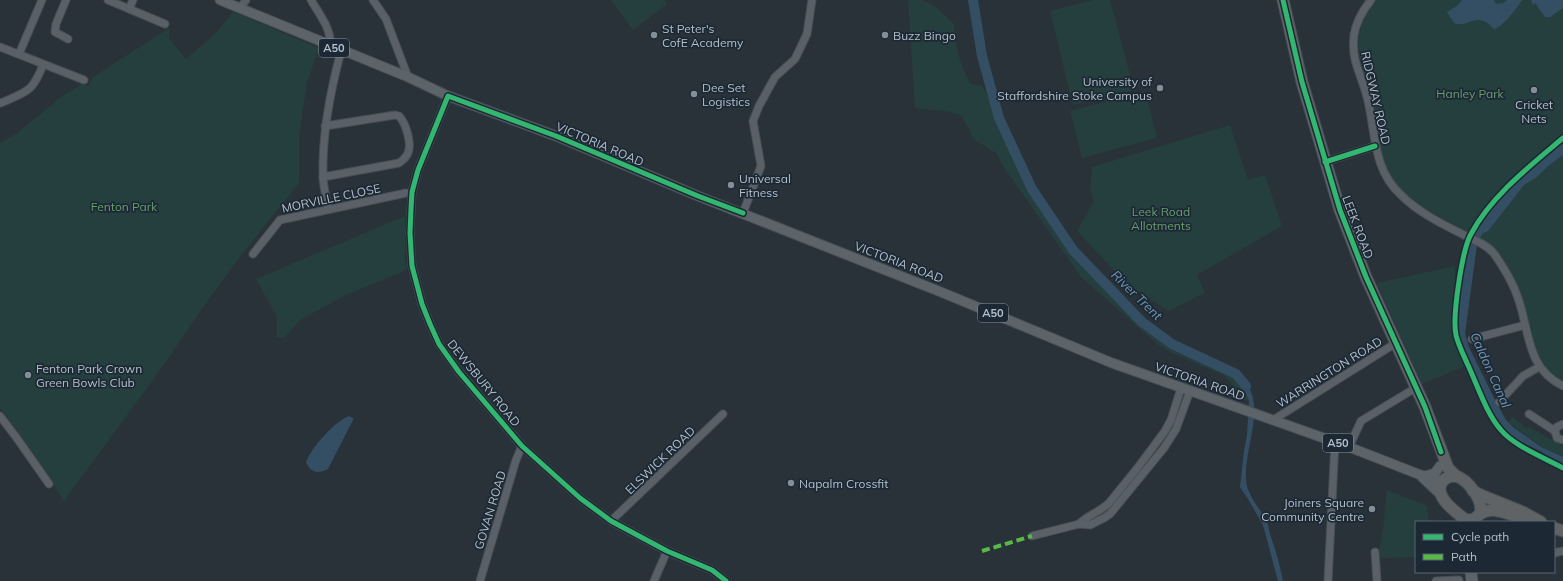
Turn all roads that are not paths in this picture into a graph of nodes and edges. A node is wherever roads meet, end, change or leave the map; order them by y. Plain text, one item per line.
1 (42, 0) edge
2 (66, 0) edge
3 (108, 0) edge
4 (133, 0) edge
5 (220, 0) edge
6 (246, 0) edge
7 (311, 0) edge
8 (373, 0) edge
9 (812, 0) edge
10 (1283, 0) edge
11 (1371, 0) edge
12 (240, 8) junction
13 (129, 9) junction
14 (165, 24) dead end
15 (68, 39) dead end
16 (330, 46) junction
17 (0, 48) edge
18 (341, 51) junction
19 (19, 54) junction
20 (43, 64) junction
21 (75, 77) junction
22 (408, 77) junction
23 (84, 80) dead end
24 (72, 84) dead end
25 (448, 96) junction
26 (1, 103) edge
27 (325, 126) junction
28 (1375, 146) junction
29 (1325, 162) junction
30 (323, 177) junction
31 (406, 194) dead end
32 (328, 209) junction
33 (743, 213) junction
34 (253, 254) dead end
35 (1525, 324) junction
36 (1472, 339) dead end
37 (1396, 343) junction
38 (1540, 367) junction
39 (1563, 386) edge
40 (1181, 388) junction
41 (1417, 388) junction
42 (1190, 391) junction
43 (1500, 402) dead end
44 (723, 414) dead end
45 (1529, 414) dead end
46 (0, 416) edge
47 (1272, 420) junction
48 (1563, 424) edge
49 (1555, 431) junction
50 (1563, 440) edge
51 (1335, 442) junction
52 (522, 446) junction
53 (1349, 447) junction
54 (1441, 452) junction
55 (1440, 466) junction
56 (1422, 475) junction
57 (1456, 476) junction
58 (1443, 480) junction
59 (49, 484) dead end
60 (1472, 490) junction
61 (1441, 495) junction
62 (1476, 518) edge
63 (1463, 520) edge
64 (611, 521) junction
65 (1538, 521) edge
66 (1079, 524) junction
67 (1032, 536) dead end
68 (667, 550) junction
69 (1374, 552) dead end
70 (1455, 580) edge
71 (480, 581) edge
72 (654, 581) edge
73 (726, 581) edge
74 (1328, 581) edge
75 (1377, 581) edge
76 (1436, 581) edge

1 - 19 street
2 - 15 street
3 - 13 street
4 - 13 street
5 - 12 main road, VICTORIA ROAD / A50
6 - 12 street
7 - 16 street
8 - 22 street
9 - 33 street
10 - 29 highway, LEEK ROAD
11 - 28 street, RIDGWAY ROAD
12 - 16 main road, VICTORIA ROAD / A50
13 - 14 street
16 - 18 main road, VICTORIA ROAD / A50
17 - 19 street
18 - 22 main road, VICTORIA ROAD / A50
18 - 27 street
19 - 20 street
20 - 21 street
20 - 26 street
21 - 23 street
21 - 24 street
22 - 25 main road, VICTORIA ROAD / A50
25 - 33 main road, VICTORIA ROAD / A50
25 - 52 street, DEWSBURY ROAD
27 - 30 street
27 - 30 street
28 - 29 street
28 - 35 street, RIDGWAY ROAD
29 - 37 highway, LEEK ROAD
30 - 32 street
31 - 32 street, MORVILLE CLOSE
32 - 34 street, MORVILLE CLOSE
33 - 40 main road, VICTORIA ROAD / A50
35 - 36 street
35 - 38 street, RIDGWAY ROAD
37 - 41 highway, LEEK ROAD
37 - 47 street, WARRINGTON ROAD
38 - 39 street, RIDGWAY ROAD
38 - 43 street
40 - 42 main road, VICTORIA ROAD / A50
40 - 66 street
41 - 53 street
41 - 54 highway, LEEK ROAD
42 - 47 main road, VICTORIA ROAD / A50
42 - 66 street
44 - 64 street, ELSWICK ROAD
45 - 49 street
46 - 59 street
47 - 51 main road, VICTORIA ROAD / A50
48 - 49 street
49 - 50 street
51 - 53 main road, VICTORIA ROAD / A50
51 - 74 street
52 - 64 street, DEWSBURY ROAD
52 - 71 street, GOVAN ROAD
53 - 56 main road, VICTORIA ROAD / A50
54 - 55 highway, LEEK ROAD
54 - 57 highway, LEEK ROAD
55 - 56 main road
55 - 58 highway, LEEK ROAD
56 - 58 main road, VICTORIA ROAD / A50
56 - 61 main road, VICTORIA ROAD / A50
57 - 58 highway
57 - 60 highway, LEEK ROAD
58 - 61 highway
60 - 62 highway
60 - 65 highway
61 - 63 highway
62 - 63 highway
62 - 65 highway
64 - 68 street, DEWSBURY ROAD
66 - 67 street
68 - 72 street
68 - 73 street, DEWSBURY ROAD
69 - 75 street
70 - 76 street

